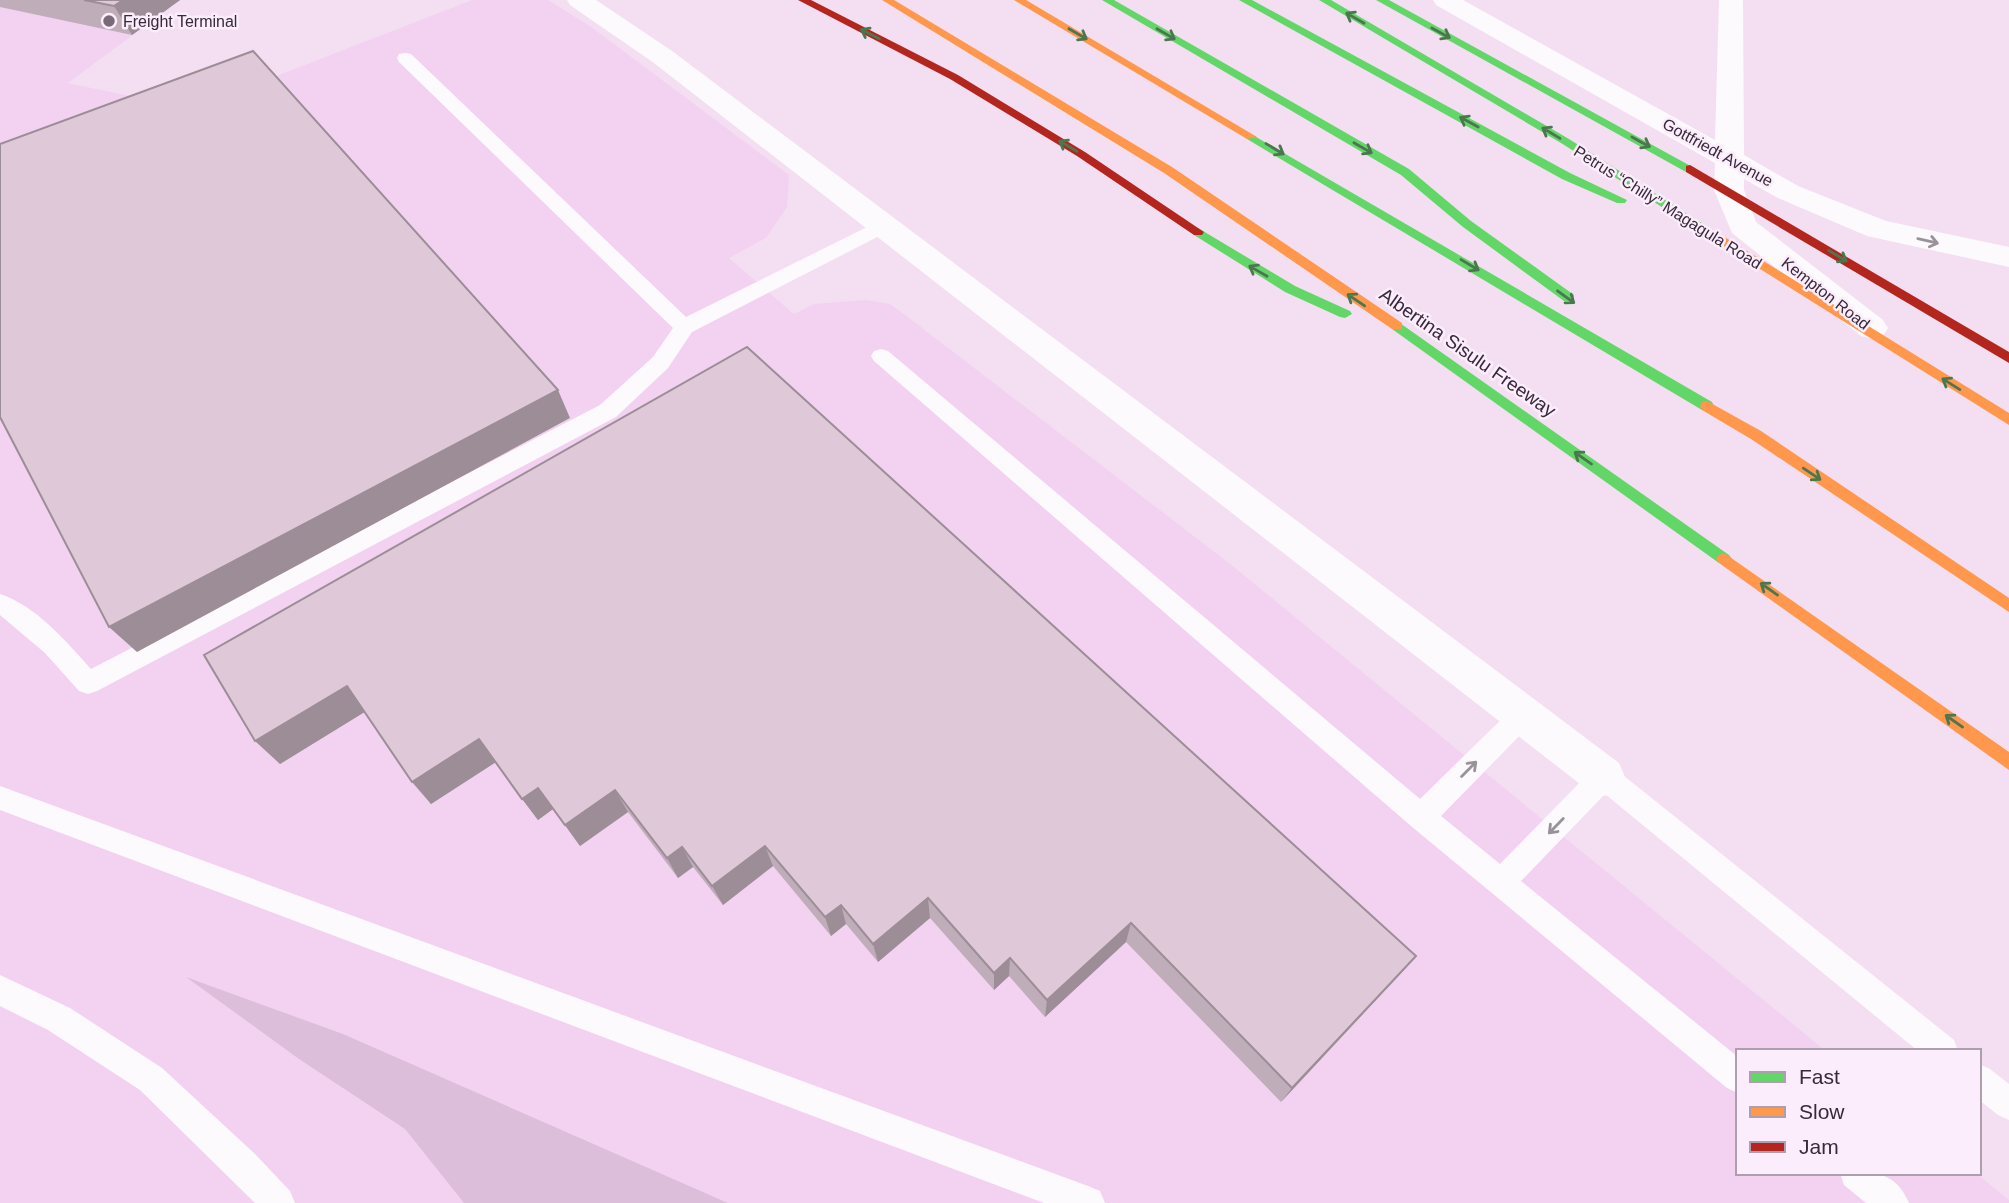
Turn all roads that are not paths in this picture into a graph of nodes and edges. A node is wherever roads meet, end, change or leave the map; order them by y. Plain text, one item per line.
1 (579, 0) edge
2 (803, 0) edge
3 (887, 0) edge
4 (1019, 0) edge
5 (1107, 0) edge
6 (1244, 0) edge
7 (1324, 0) edge
8 (1381, 0) edge
9 (1445, 0) edge
10 (1731, 0) edge
11 (405, 58) dead end
12 (1731, 157) junction
13 (1729, 190) junction
14 (882, 227) junction
15 (1729, 246) junction
16 (2009, 257) edge
17 (1578, 305) dead end
18 (684, 327) junction
19 (1611, 330) dead end
20 (1411, 335) junction
21 (1891, 346) junction
22 (881, 356) dead end
23 (2009, 358) edge
24 (2009, 420) edge
25 (1756, 435) junction
26 (0, 604) edge
27 (2009, 606) edge
28 (1522, 716) junction
29 (2009, 762) edge
30 (1604, 777) junction
31 (0, 797) edge
32 (1421, 817) junction
33 (1500, 883) junction
34 (0, 990) edge
35 (1941, 1049) edge
36 (1736, 1075) edge
37 (1981, 1082) edge
38 (2009, 1104) edge
39 (1858, 1175) edge
40 (278, 1203) edge
41 (1088, 1203) edge
42 (1892, 1203) edge

1 - 14 street
20 -> 2 main road
20 -> 3 main road, Albertina Sisulu Freeway
4 -> 25 main road
5 -> 17 main road
15 -> 6 main road
15 -> 7 main road, Petrus “Chilly” Magagula Road
8 -> 13 main road, Petrus “Chilly” Magagula Road
9 - 12 street, Gottfriedt Avenue
10 - 12 street, Kempton Road
11 - 18 lane
12 - 13 street, Kempton Road
12 -> 16 street, Gottfriedt Avenue
13 - 21 street, Kempton Road
13 -> 23 main road, Petrus “Chilly” Magagula Road
14 - 18 lane
14 - 28 street
15 - 21 main road, Petrus “Chilly” Magagula Road
18 - 26 lane
19 - 25 main road
29 -> 20 main road, Albertina Sisulu Freeway
24 -> 21 main road, Petrus “Chilly” Magagula Road
22 - 32 lane
25 -> 27 main road
28 - 30 street
32 -> 28 lane
30 -> 33 lane
30 - 35 lane
31 - 41 lane
32 - 33 lane
33 - 36 lane
34 - 40 lane
37 - 38 lane
39 - 42 lane

